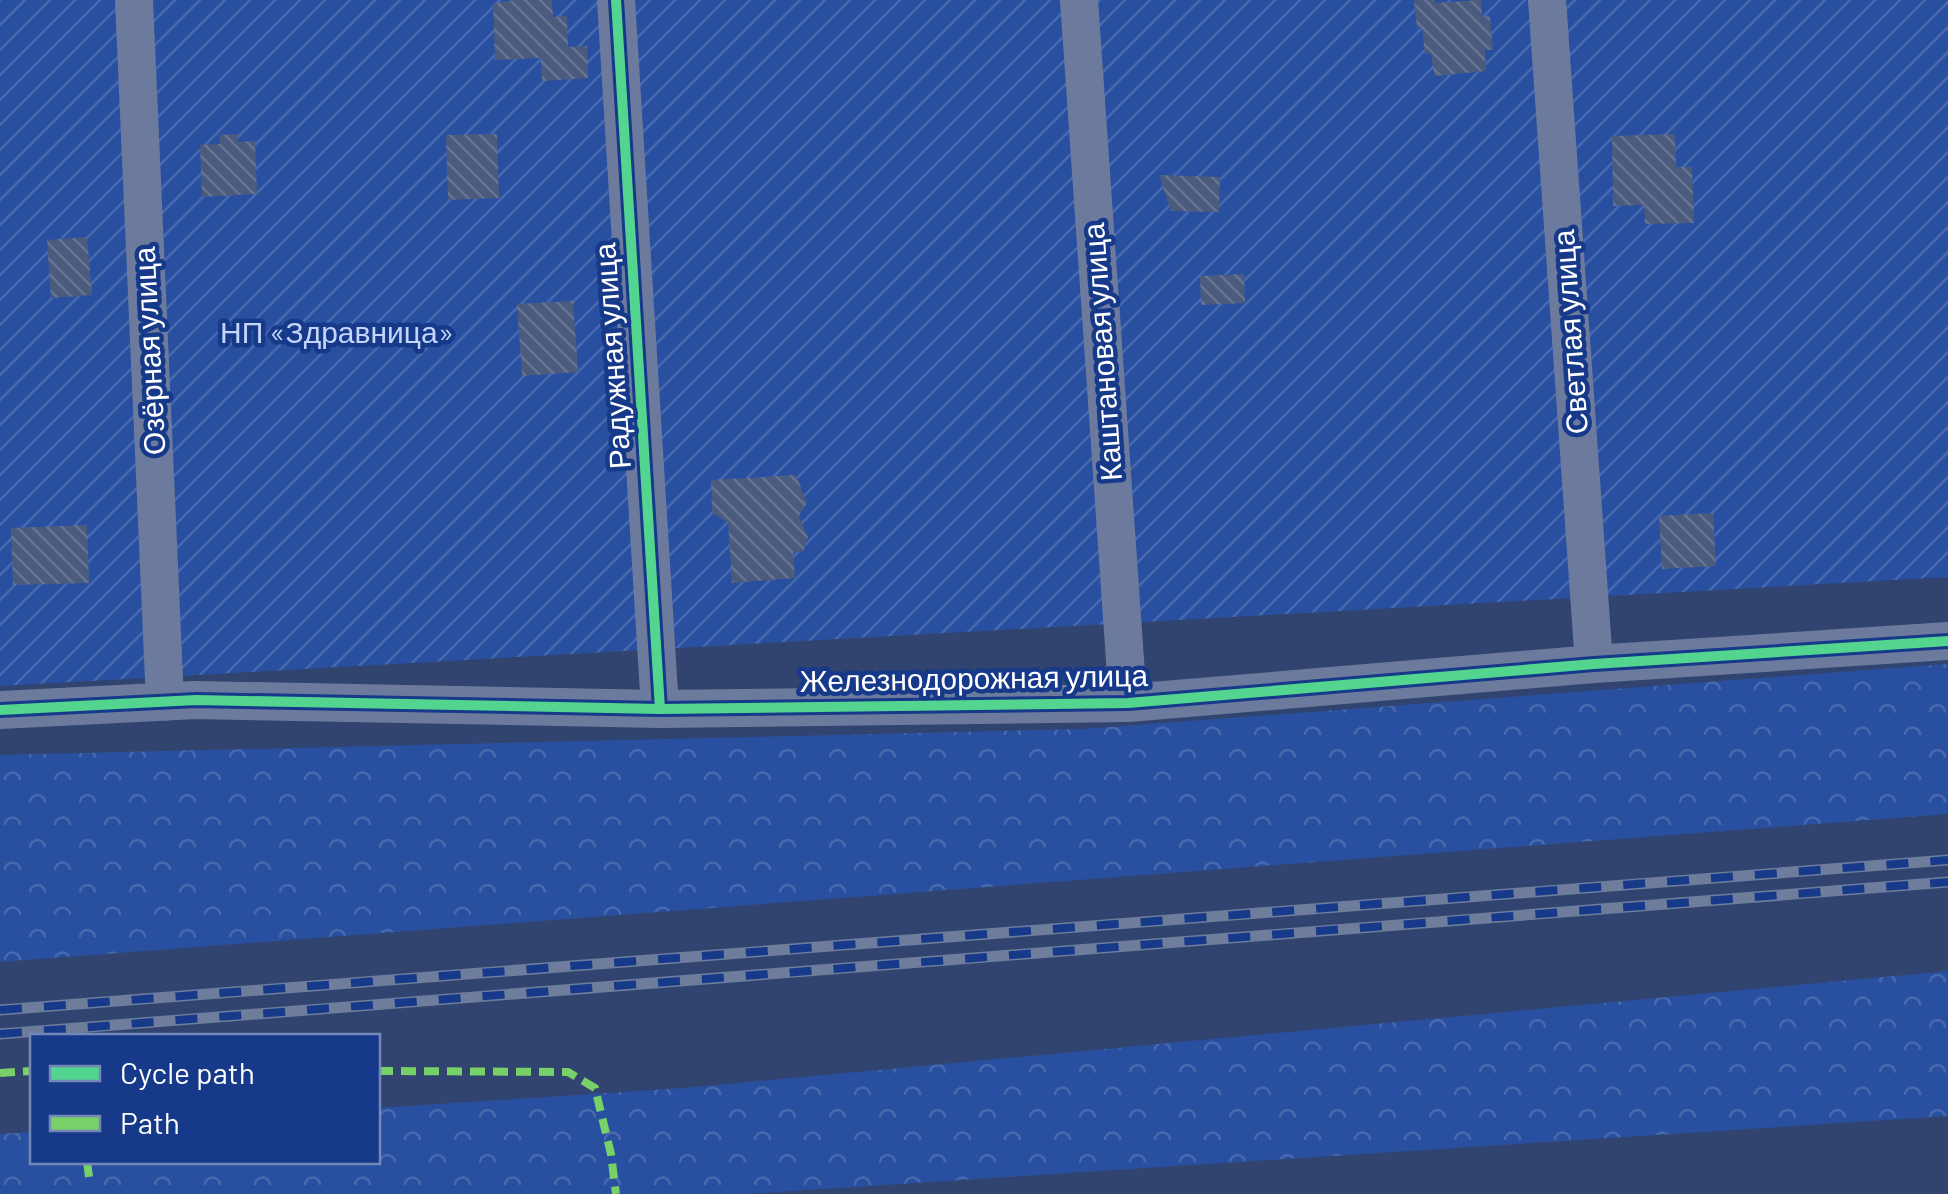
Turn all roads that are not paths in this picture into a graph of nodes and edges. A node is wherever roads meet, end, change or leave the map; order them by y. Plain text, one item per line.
1 (134, 0) edge
2 (616, 0) edge
3 (1078, 0) edge
4 (1547, 0) edge
5 (1948, 641) edge
6 (1594, 664) junction
7 (165, 702) junction
8 (1128, 703) junction
9 (660, 709) junction
10 (0, 710) edge

1 - 7 street, Озёрная улица
2 - 9 street, Радужная улица
3 - 8 street, Каштановая улица
4 - 6 street, Светлая улица
5 - 6 street, Железнодорожная улица
6 - 8 street, Железнодорожная улица
7 - 9 street, Железнодорожная улица
7 - 10 street, Железнодорожная улица
8 - 9 street, Железнодорожная улица

